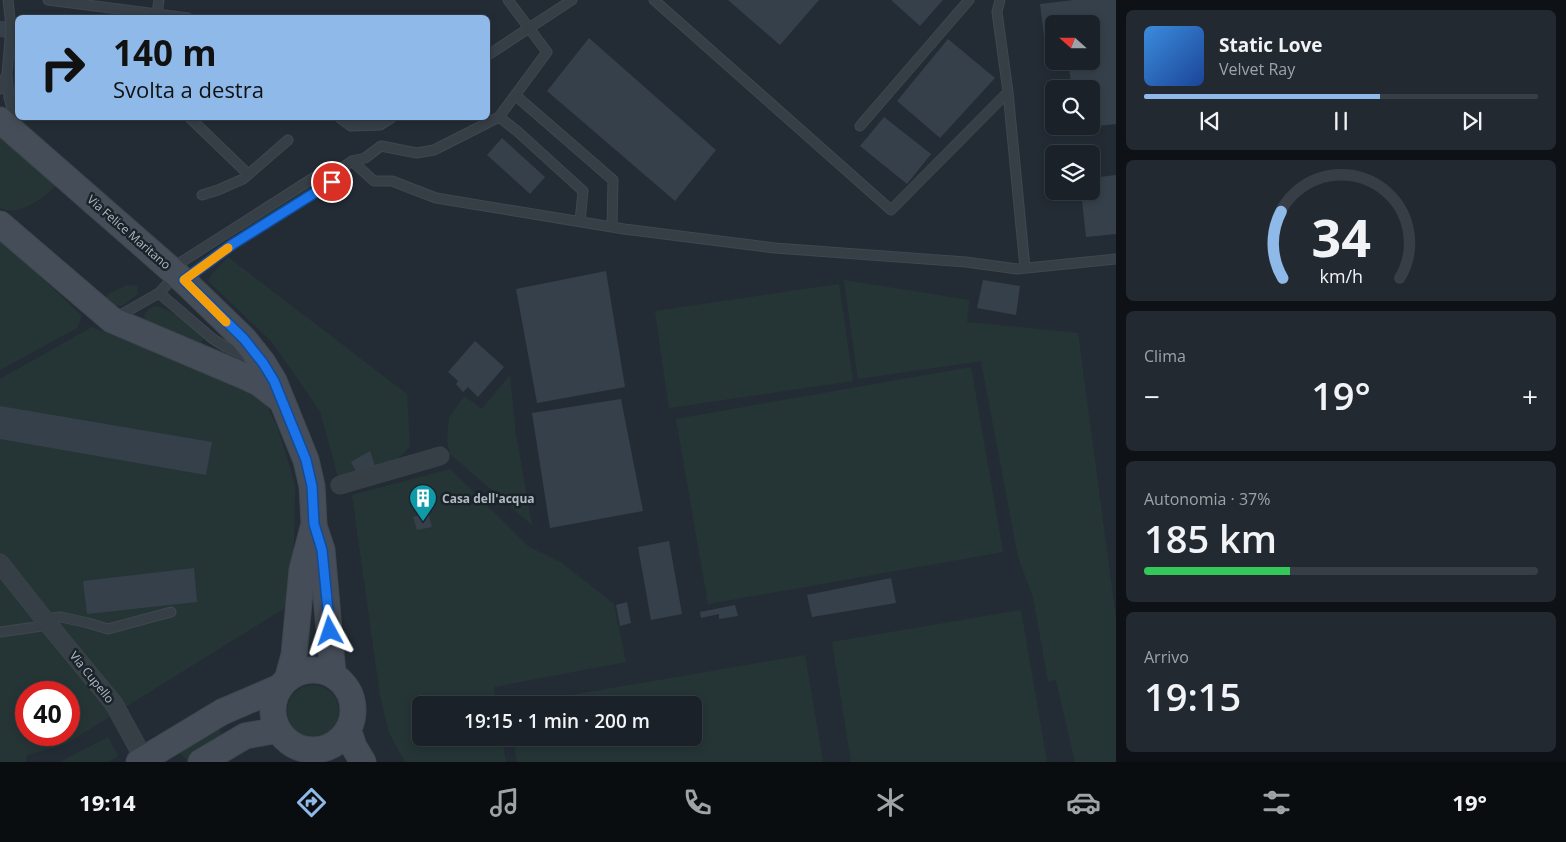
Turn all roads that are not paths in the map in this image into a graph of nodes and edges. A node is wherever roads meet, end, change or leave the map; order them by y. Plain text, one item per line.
1 (8, 0) edge
2 (48, 0) edge
3 (159, 0) edge
4 (508, 0) edge
5 (572, 0) edge
6 (654, 0) edge
7 (969, 0) edge
8 (1000, 0) edge
9 (158, 14) junction
10 (166, 15) edge
11 (529, 28) junction
12 (490, 54) edge
13 (4, 76) edge
14 (0, 89) edge
15 (1008, 92) junction
16 (515, 95) junction
17 (499, 117) junction
18 (15, 119) edge
19 (0, 120) edge
20 (15, 120) edge
21 (192, 120) edge
22 (343, 120) edge
23 (388, 120) edge
24 (860, 126) dead end
25 (288, 140) dead end
26 (46, 160) junction
27 (352, 161) junction
28 (339, 170) junction
29 (248, 174) junction
30 (202, 195) dead end
31 (580, 222) junction
32 (0, 224) edge
33 (612, 227) junction
34 (1116, 259) edge
35 (1025, 268) junction
36 (177, 274) junction
37 (159, 293) junction
38 (112, 320) junction
39 (263, 363) junction
40 (282, 401) junction
41 (440, 456) dead end
42 (340, 485) dead end
43 (314, 524) junction
44 (0, 563) edge
45 (171, 612) dead end
46 (46, 622) junction
47 (0, 632) edge
48 (333, 674) junction
49 (283, 683) junction
50 (348, 729) junction
51 (278, 730) junction
52 (320, 756) edge
53 (143, 761) edge
54 (201, 762) edge
55 (363, 762) edge

1 - 13 lane
2 - 9 lane
3 - 9 lane
4 - 11 lane
5 - 11 lane
6 - 15 lane
7 - 24 lane
8 - 15 lane
9 - 10 lane
11 - 12 lane
11 - 16 lane
13 - 14 lane
13 - 18 lane
15 - 35 lane
16 - 17 lane
16 - 33 lane
17 - 27 lane
17 - 31 lane
19 - 26 street, Via Felice Maritano
20 - 26 lane
21 - 29 lane
22 - 23 lane
25 - 29 lane
26 - 36 street, Via Felice Maritano
27 - 28 lane
27 - 31 lane
28 - 36 lane
28 - 36 lane
29 - 30 lane
31 - 33 lane
32 - 38 street, Via Felice Maritano
33 - 35 lane
34 - 35 lane
36 - 37 lane
36 - 39 street, Via Felice Maritano
37 - 38 lane
37 - 39 lane
38 - 40 street, Via Felice Maritano
39 - 40 street, Via Felice Maritano
40 - 43 street, Via Felice Maritano
41 - 42 street
43 - 48 street, Via Felice Maritano
43 - 49 street, Via Felice Maritano
44 - 46 street, Via Cupello
45 - 46 lane
46 - 47 lane
46 - 53 street, Via Cupello
48 - 49 street
48 - 50 street
49 - 51 street
49 - 53 street
50 - 52 street
50 - 55 street
51 - 52 street
51 - 54 street

